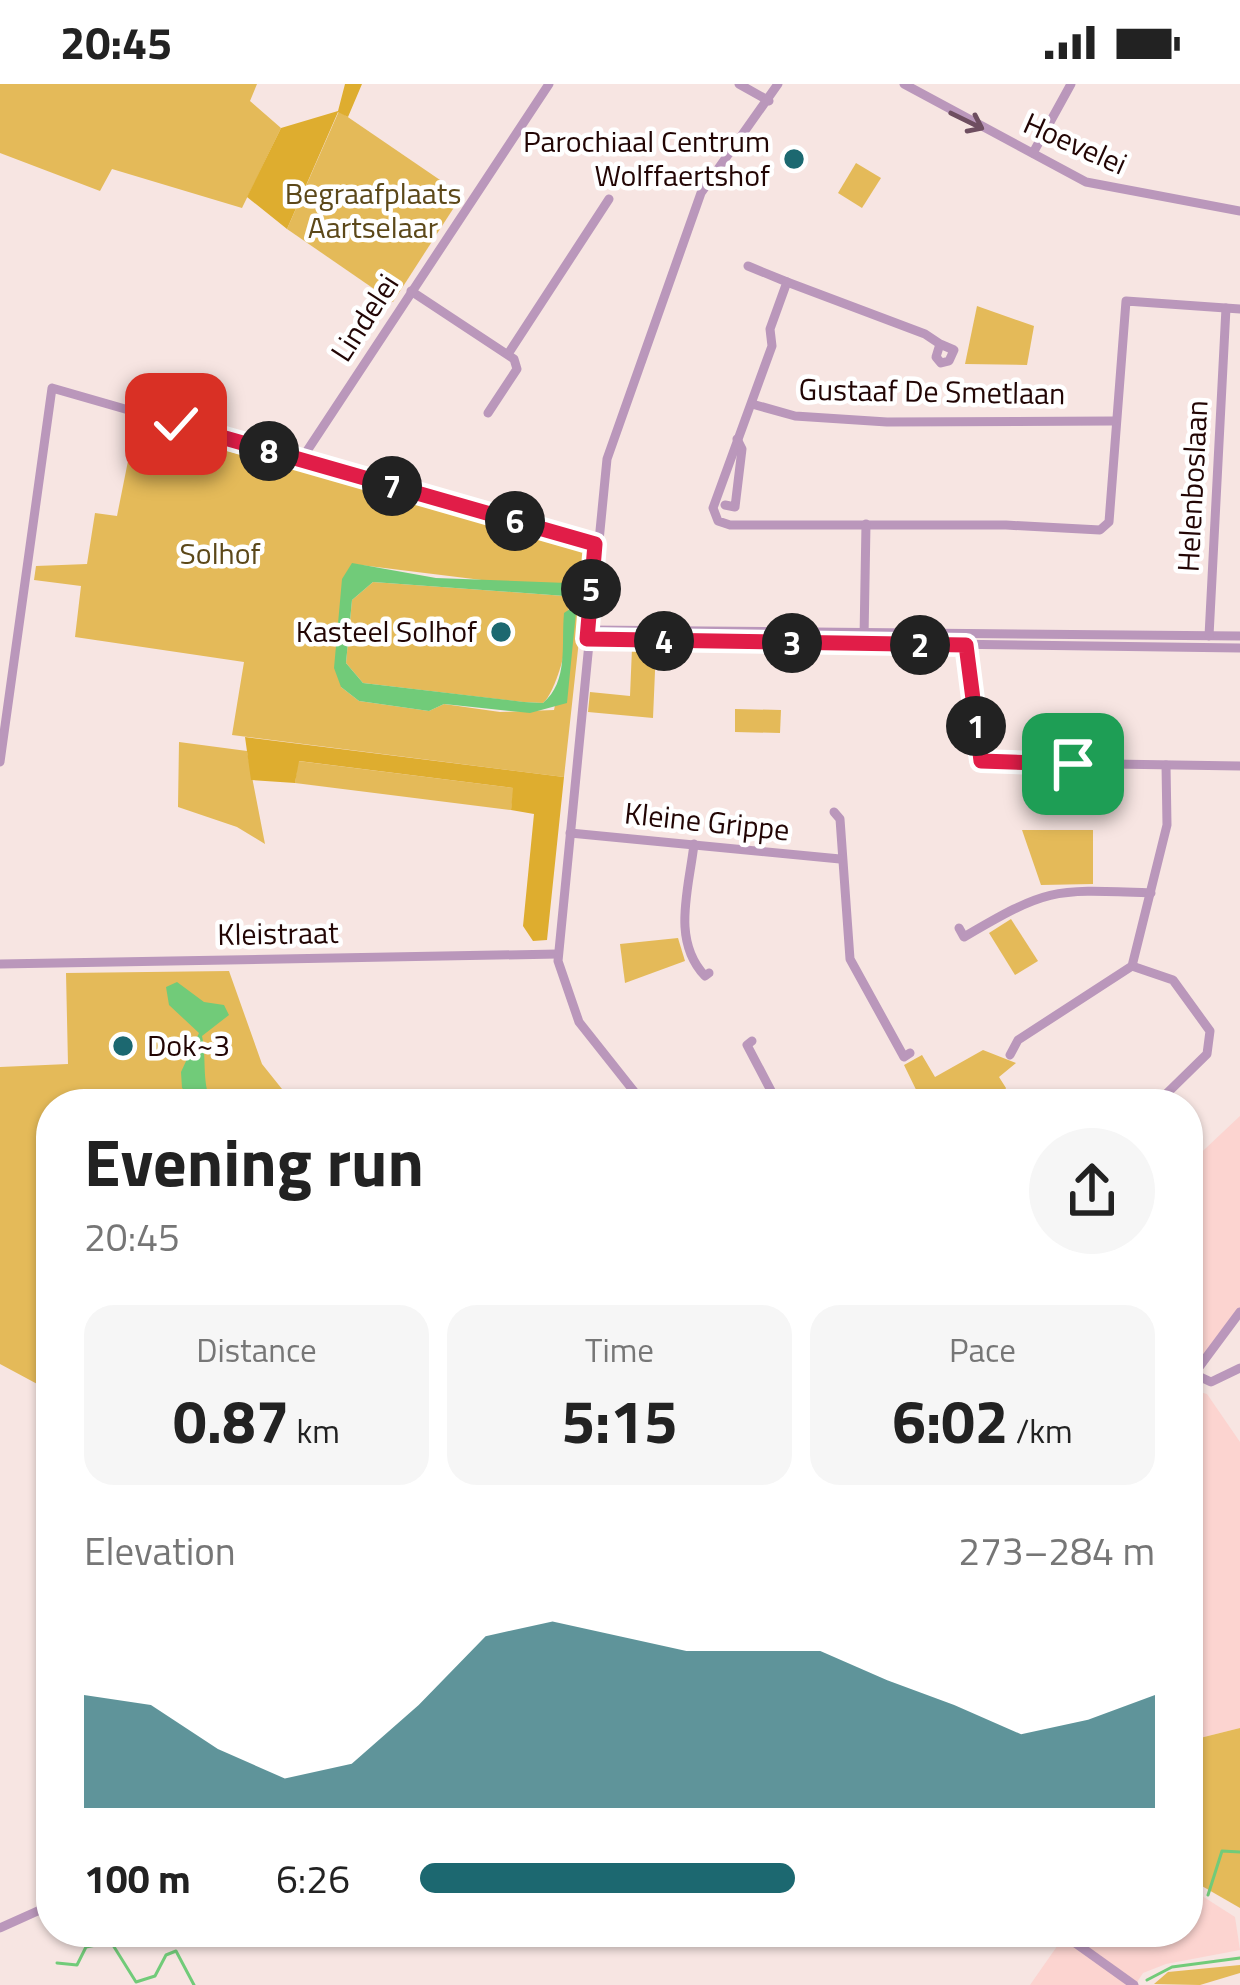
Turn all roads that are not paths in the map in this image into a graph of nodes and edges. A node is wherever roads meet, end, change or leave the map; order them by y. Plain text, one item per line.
1 (549, 84) edge
2 (739, 84) edge
3 (778, 84) edge
4 (904, 84) edge
5 (1071, 84) edge
6 (770, 100) junction
7 (1033, 153) junction
8 (609, 199) dead end
9 (1240, 212) edge
10 (748, 266) dead end
11 (787, 282) junction
12 (411, 291) junction
13 (1226, 308) junction
14 (1240, 309) edge
15 (1240, 326) edge
16 (1226, 327) junction
17 (940, 344) dead end
18 (508, 354) junction
19 (752, 404) junction
20 (488, 413) dead end
21 (1113, 421) junction
22 (737, 439) junction
23 (301, 460) junction
24 (725, 505) dead end
25 (866, 524) junction
26 (595, 544) junction
27 (587, 635) junction
28 (1240, 636) edge
29 (864, 639) junction
30 (965, 639) junction
31 (1209, 642) junction
32 (1240, 648) edge
33 (0, 762) edge
34 (1166, 765) junction
35 (1240, 766) edge
36 (834, 812) dead end
37 (569, 832) junction
38 (694, 844) junction
39 (840, 859) junction
40 (1151, 893) junction
41 (959, 928) dead end
42 (558, 954) junction
43 (0, 964) edge
44 (1132, 966) junction
45 (709, 973) dead end
46 (752, 1041) dead end
47 (910, 1053) dead end
48 (1010, 1055) dead end
49 (632, 1089) edge
50 (770, 1089) edge
51 (1171, 1089) edge
52 (1240, 1312) edge
53 (1208, 1356) junction
54 (1203, 1362) edge
55 (1236, 1371) edge
56 (1203, 1380) edge
57 (36, 1912) edge
58 (0, 1928) edge
59 (1081, 1947) edge
60 (1134, 1985) edge

1 - 12 street, Lindelei
2 - 6 street
3 - 6 street
4 -> 7 street, Hoevelei
5 - 7 street
6 - 26 street
7 - 9 street, Hoevelei
8 - 18 street
10 - 11 street
11 - 17 street
11 - 19 street
12 - 18 street
12 - 23 street, Lindelei
13 - 14 street
13 - 16 street, Helenboslaan
13 - 21 street
15 - 16 street
16 - 31 street, Helenboslaan
18 - 20 street
19 - 21 street, Gustaaf De Smetlaan
19 - 22 street
21 - 25 street
22 - 24 street
22 - 25 street
23 - 26 street
23 - 33 street
25 - 29 street
26 - 27 street
27 - 29 street
27 - 37 street
28 - 31 street
29 - 30 street
30 - 31 street
30 - 34 street
31 - 32 street
34 - 35 street
34 - 40 street
36 - 39 street, Kleine Grippe
37 - 38 street, Kleine Grippe
37 - 42 street
38 - 39 street, Kleine Grippe
38 - 45 street
39 - 47 street, Kleine Grippe
40 - 41 street
40 - 44 street
42 - 43 street, Kleistraat
42 - 49 street
44 - 48 street
44 - 51 street
46 - 50 street
52 - 53 street
53 - 54 street
53 - 55 street
55 - 56 street
57 - 58 street
59 - 60 street

